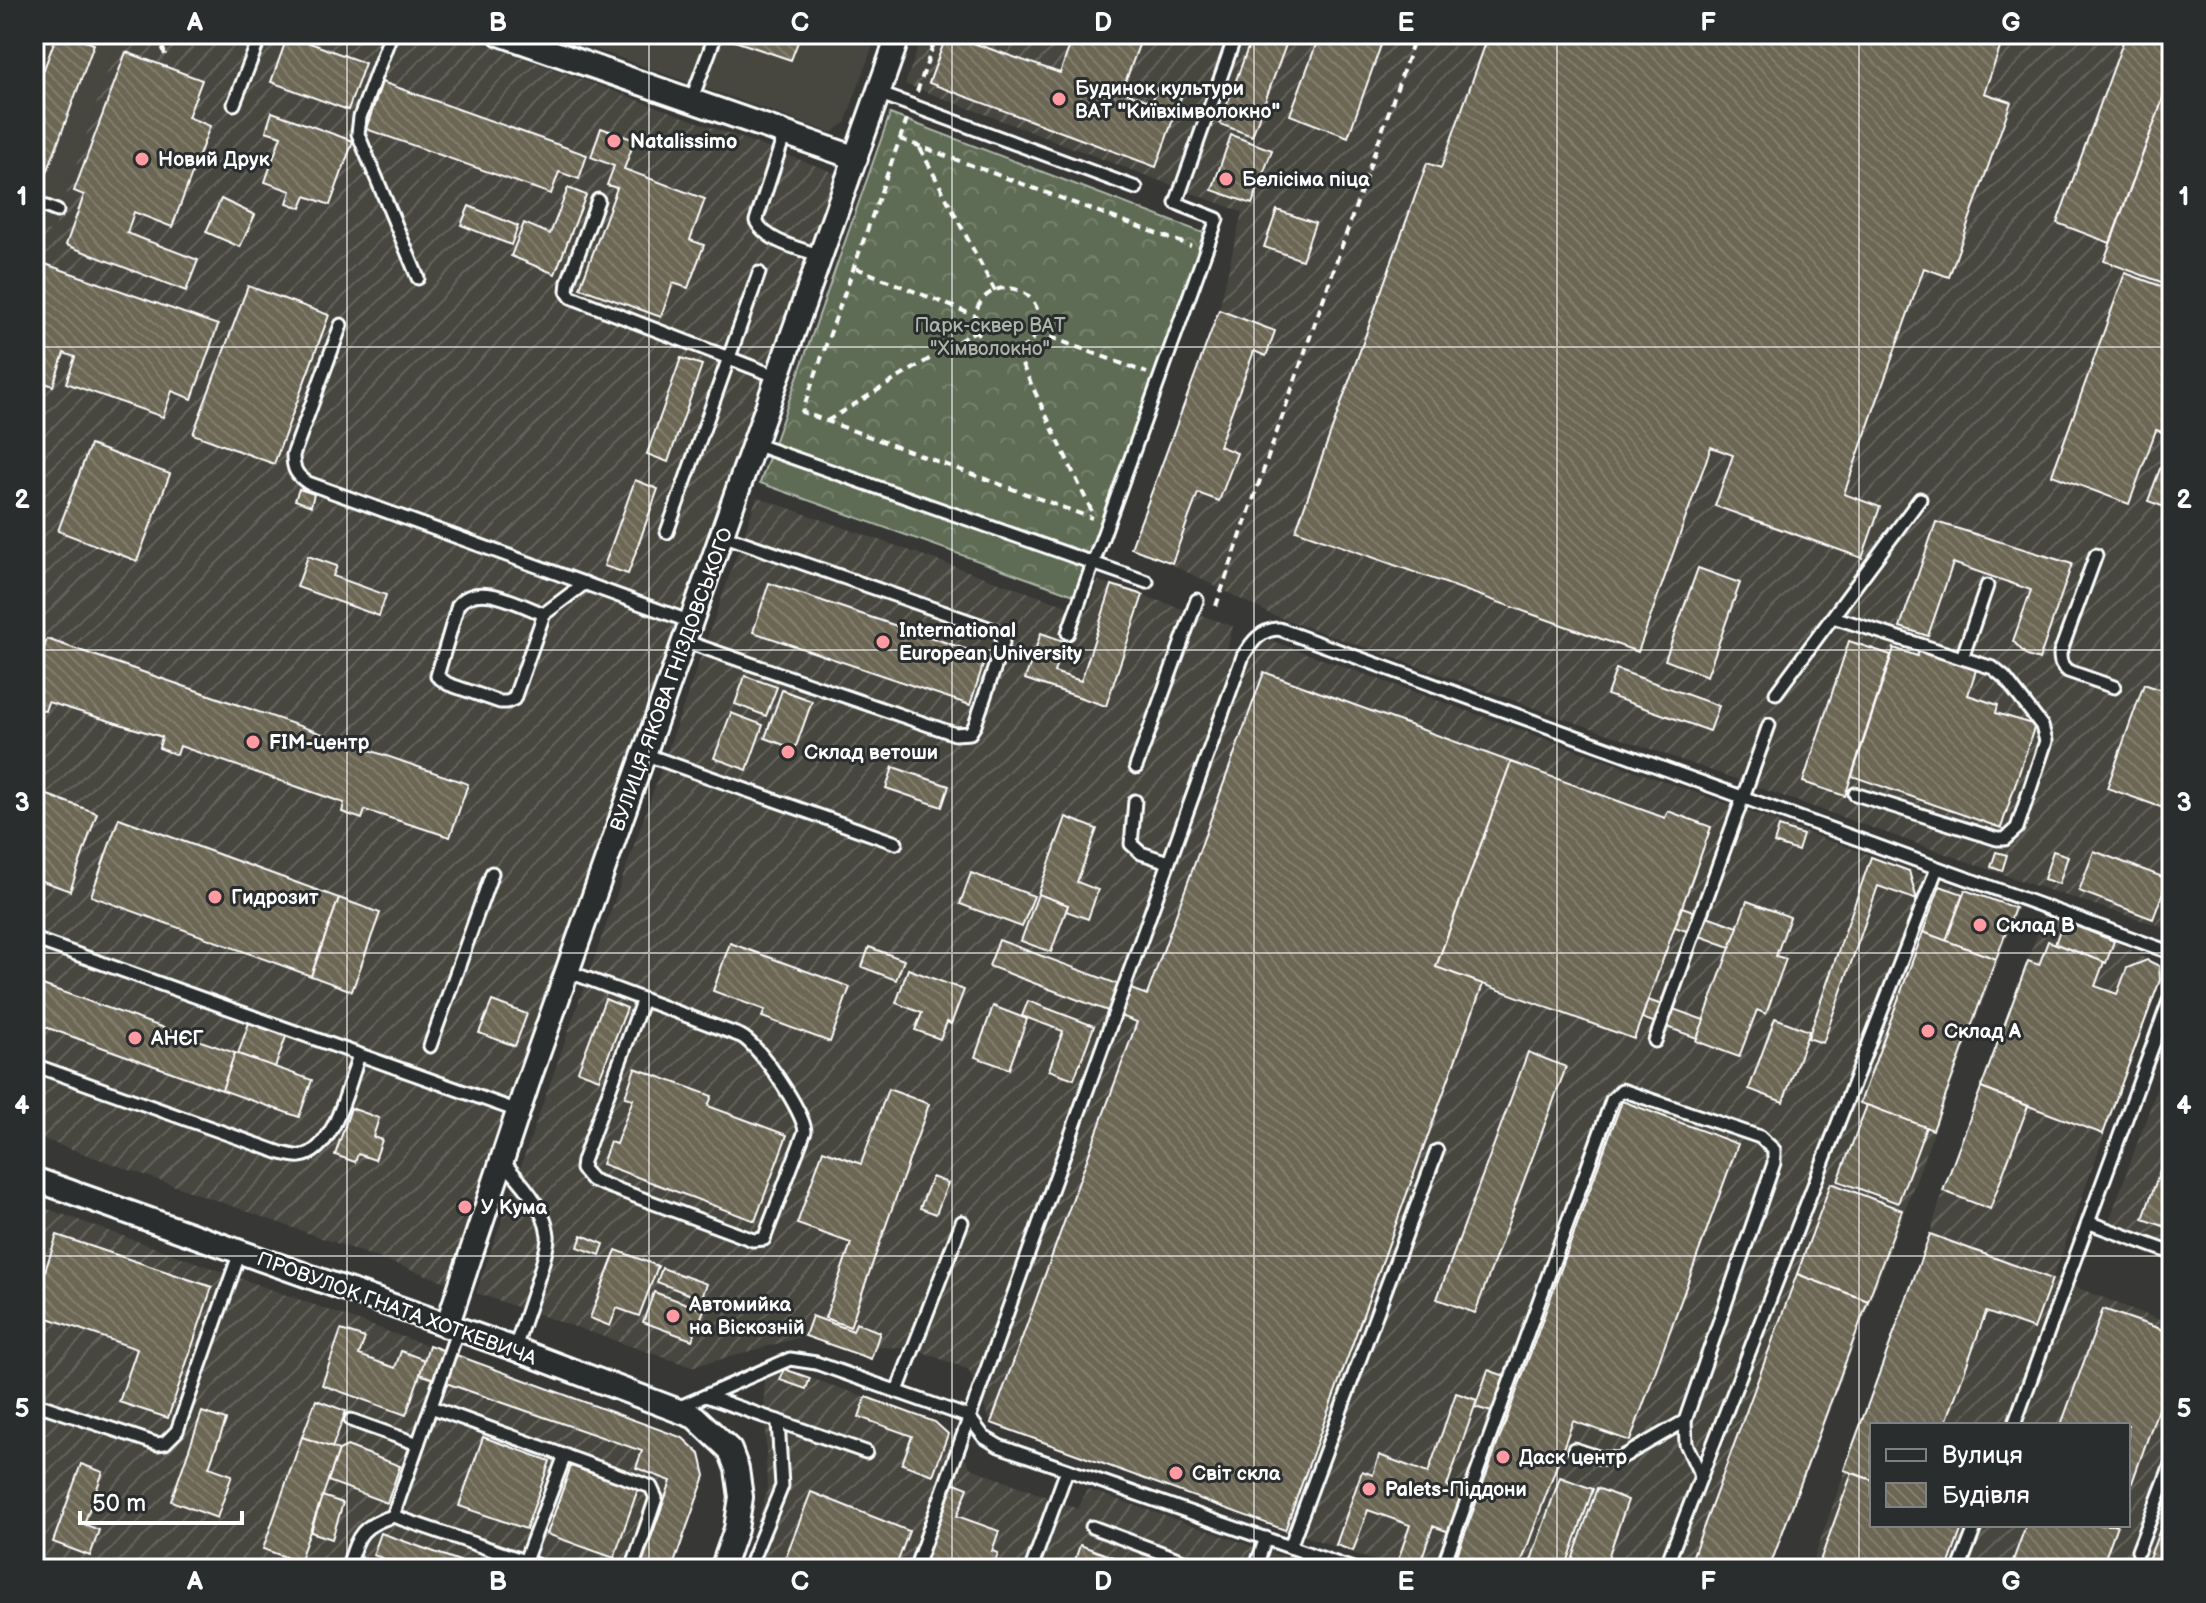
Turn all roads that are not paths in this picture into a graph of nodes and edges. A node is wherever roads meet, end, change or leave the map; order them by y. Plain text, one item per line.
1 (261, 34) edge
2 (391, 34) edge
3 (716, 34) edge
4 (899, 34) edge
5 (1236, 34) edge
6 (513, 36) edge
7 (878, 93) junction
8 (691, 101) junction
9 (234, 104) dead end
10 (785, 133) junction
11 (856, 158) junction
12 (1136, 188) dead end
13 (598, 200) dead end
14 (34, 202) edge
15 (57, 211) dead end
16 (821, 256) junction
17 (759, 273) dead end
18 (418, 278) dead end
19 (341, 325) dead end
20 (729, 358) junction
21 (778, 377) junction
22 (754, 444) junction
23 (1920, 499) dead end
24 (667, 532) dead end
25 (722, 535) junction
26 (2096, 555) dead end
27 (1093, 563) junction
28 (1147, 582) dead end
29 (585, 583) junction
30 (1987, 586) dead end
31 (1197, 600) dead end
32 (544, 614) junction
33 (1833, 617) junction
34 (688, 631) junction
35 (1068, 633) dead end
36 (1962, 658) junction
37 (2114, 687) dead end
38 (1776, 693) dead end
39 (1769, 725) dead end
40 (644, 754) junction
41 (1136, 767) dead end
42 (1855, 794) dead end
43 (1743, 797) junction
44 (1135, 801) dead end
45 (896, 843) dead end
46 (1168, 862) junction
47 (1937, 868) junction
48 (492, 873) dead end
49 (34, 939) edge
50 (2172, 953) edge
51 (567, 971) junction
52 (2172, 993) edge
53 (643, 999) junction
54 (1655, 1041) dead end
55 (430, 1046) dead end
56 (359, 1055) junction
57 (34, 1065) edge
58 (518, 1111) junction
59 (1437, 1151) dead end
60 (501, 1161) junction
61 (36, 1191) edge
62 (962, 1222) dead end
63 (2090, 1223) junction
64 (240, 1252) junction
65 (2172, 1253) edge
66 (452, 1327) junction
67 (515, 1349) junction
68 (897, 1391) junction
69 (706, 1396) junction
70 (34, 1403) edge
71 (431, 1407) junction
72 (675, 1409) junction
73 (969, 1417) junction
74 (351, 1420) dead end
75 (778, 1421) junction
76 (1685, 1421) junction
77 (2015, 1423) edge
78 (418, 1444) junction
79 (1574, 1449) dead end
80 (866, 1452) dead end
81 (565, 1455) junction
82 (2172, 1462) edge
83 (1067, 1470) junction
84 (1701, 1476) junction
85 (393, 1516) junction
86 (1092, 1527) dead end
87 (1975, 1527) edge
88 (1266, 1538) junction
89 (1290, 1547) junction
90 (2138, 1551) dead end
91 (1307, 1553) junction
92 (752, 1560) dead end
93 (525, 1561) junction
94 (348, 1565) edge
95 (371, 1569) edge
96 (548, 1569) edge
97 (632, 1569) edge
98 (722, 1569) edge
99 (915, 1569) edge
100 (1031, 1569) edge
101 (1205, 1569) edge
102 (1255, 1569) edge
103 (1301, 1569) edge
104 (1353, 1569) edge
105 (1442, 1569) edge
106 (1665, 1569) edge
107 (1959, 1569) edge

1 - 9 lane
2 - 18 lane
3 - 8 lane
4 - 7 street, ВУЛИЦЯ ЯКОВА ГНІЗДОВСЬКОГО
5 - 27 lane
6 - 8 street
7 - 11 street, ВУЛИЦЯ ЯКОВА ГНІЗДОВСЬКОГО
7 - 12 lane
8 - 10 street
10 - 11 street
10 - 16 lane
11 - 16 street, ВУЛИЦЯ ЯКОВА ГНІЗДОВСЬКОГО
13 - 20 lane
14 - 15 lane
16 - 21 street, ВУЛИЦЯ ЯКОВА ГНІЗДОВСЬКОГО
17 - 20 lane
19 - 29 lane
20 - 21 lane
20 - 24 lane
21 - 22 street, ВУЛИЦЯ ЯКОВА ГНІЗДОВСЬКОГО
22 - 25 street, ВУЛИЦЯ ЯКОВА ГНІЗДОВСЬКОГО
22 - 27 lane
23 - 33 lane
25 - 34 street, ВУЛИЦЯ ЯКОВА ГНІЗДОВСЬКОГО
25 - 34 lane
26 - 37 lane
27 - 28 lane
27 - 35 lane
29 - 32 lane
29 - 34 lane
30 - 36 lane
31 - 41 lane
32 - 32 lane
33 - 36 lane
33 - 38 lane
34 - 40 street, ВУЛИЦЯ ЯКОВА ГНІЗДОВСЬКОГО
36 - 42 lane
39 - 43 lane
40 - 45 lane
40 - 51 street, ВУЛИЦЯ ЯКОВА ГНІЗДОВСЬКОГО
43 - 46 lane
43 - 47 lane
43 - 54 lane
44 - 46 lane
46 - 73 lane
47 - 50 lane
47 - 84 lane
48 - 55 lane
49 - 56 lane
51 - 53 lane
51 - 58 street, ВУЛИЦЯ ЯКОВА ГНІЗДОВСЬКОГО
52 - 63 lane
53 - 53 lane
56 - 57 lane
56 - 58 lane
58 - 60 street, ВУЛИЦЯ ЯКОВА ГНІЗДОВСЬКОГО
59 - 89 lane
60 - 66 street, ВУЛИЦЯ ЯКОВА ГНІЗДОВСЬКОГО
60 - 67 lane
61 - 64 street, ПРОВУЛОК ГНАТА ХОТКЕВИЧА
62 - 68 lane
63 - 65 lane
63 - 77 lane
64 - 66 street, ПРОВУЛОК ГНАТА ХОТКЕВИЧА
64 - 70 lane
66 - 67 street, ПРОВУЛОК ГНАТА ХОТКЕВИЧА
66 - 71 lane
67 - 72 street, ПРОВУЛОК ГНАТА ХОТКЕВИЧА
68 - 69 lane
68 - 73 lane
69 - 72 lane
69 - 75 lane
71 - 78 lane
71 - 81 lane
72 - 98 street, ПРОВУЛОК ГНАТА ХОТКЕВИЧА
73 - 83 lane
73 - 99 lane
74 - 78 lane
75 - 80 lane
75 - 92 lane
76 - 79 lane
76 - 84 lane
76 - 105 lane
78 - 85 lane
81 - 93 lane
81 - 97 lane
82 - 90 lane
83 - 88 lane
83 - 100 lane
84 - 106 lane
85 - 93 lane
85 - 94 lane
86 - 101 lane
87 - 107 lane
88 - 89 lane
88 - 102 lane
89 - 91 lane
91 - 103 lane
91 - 104 lane
93 - 96 lane
94 - 95 lane

